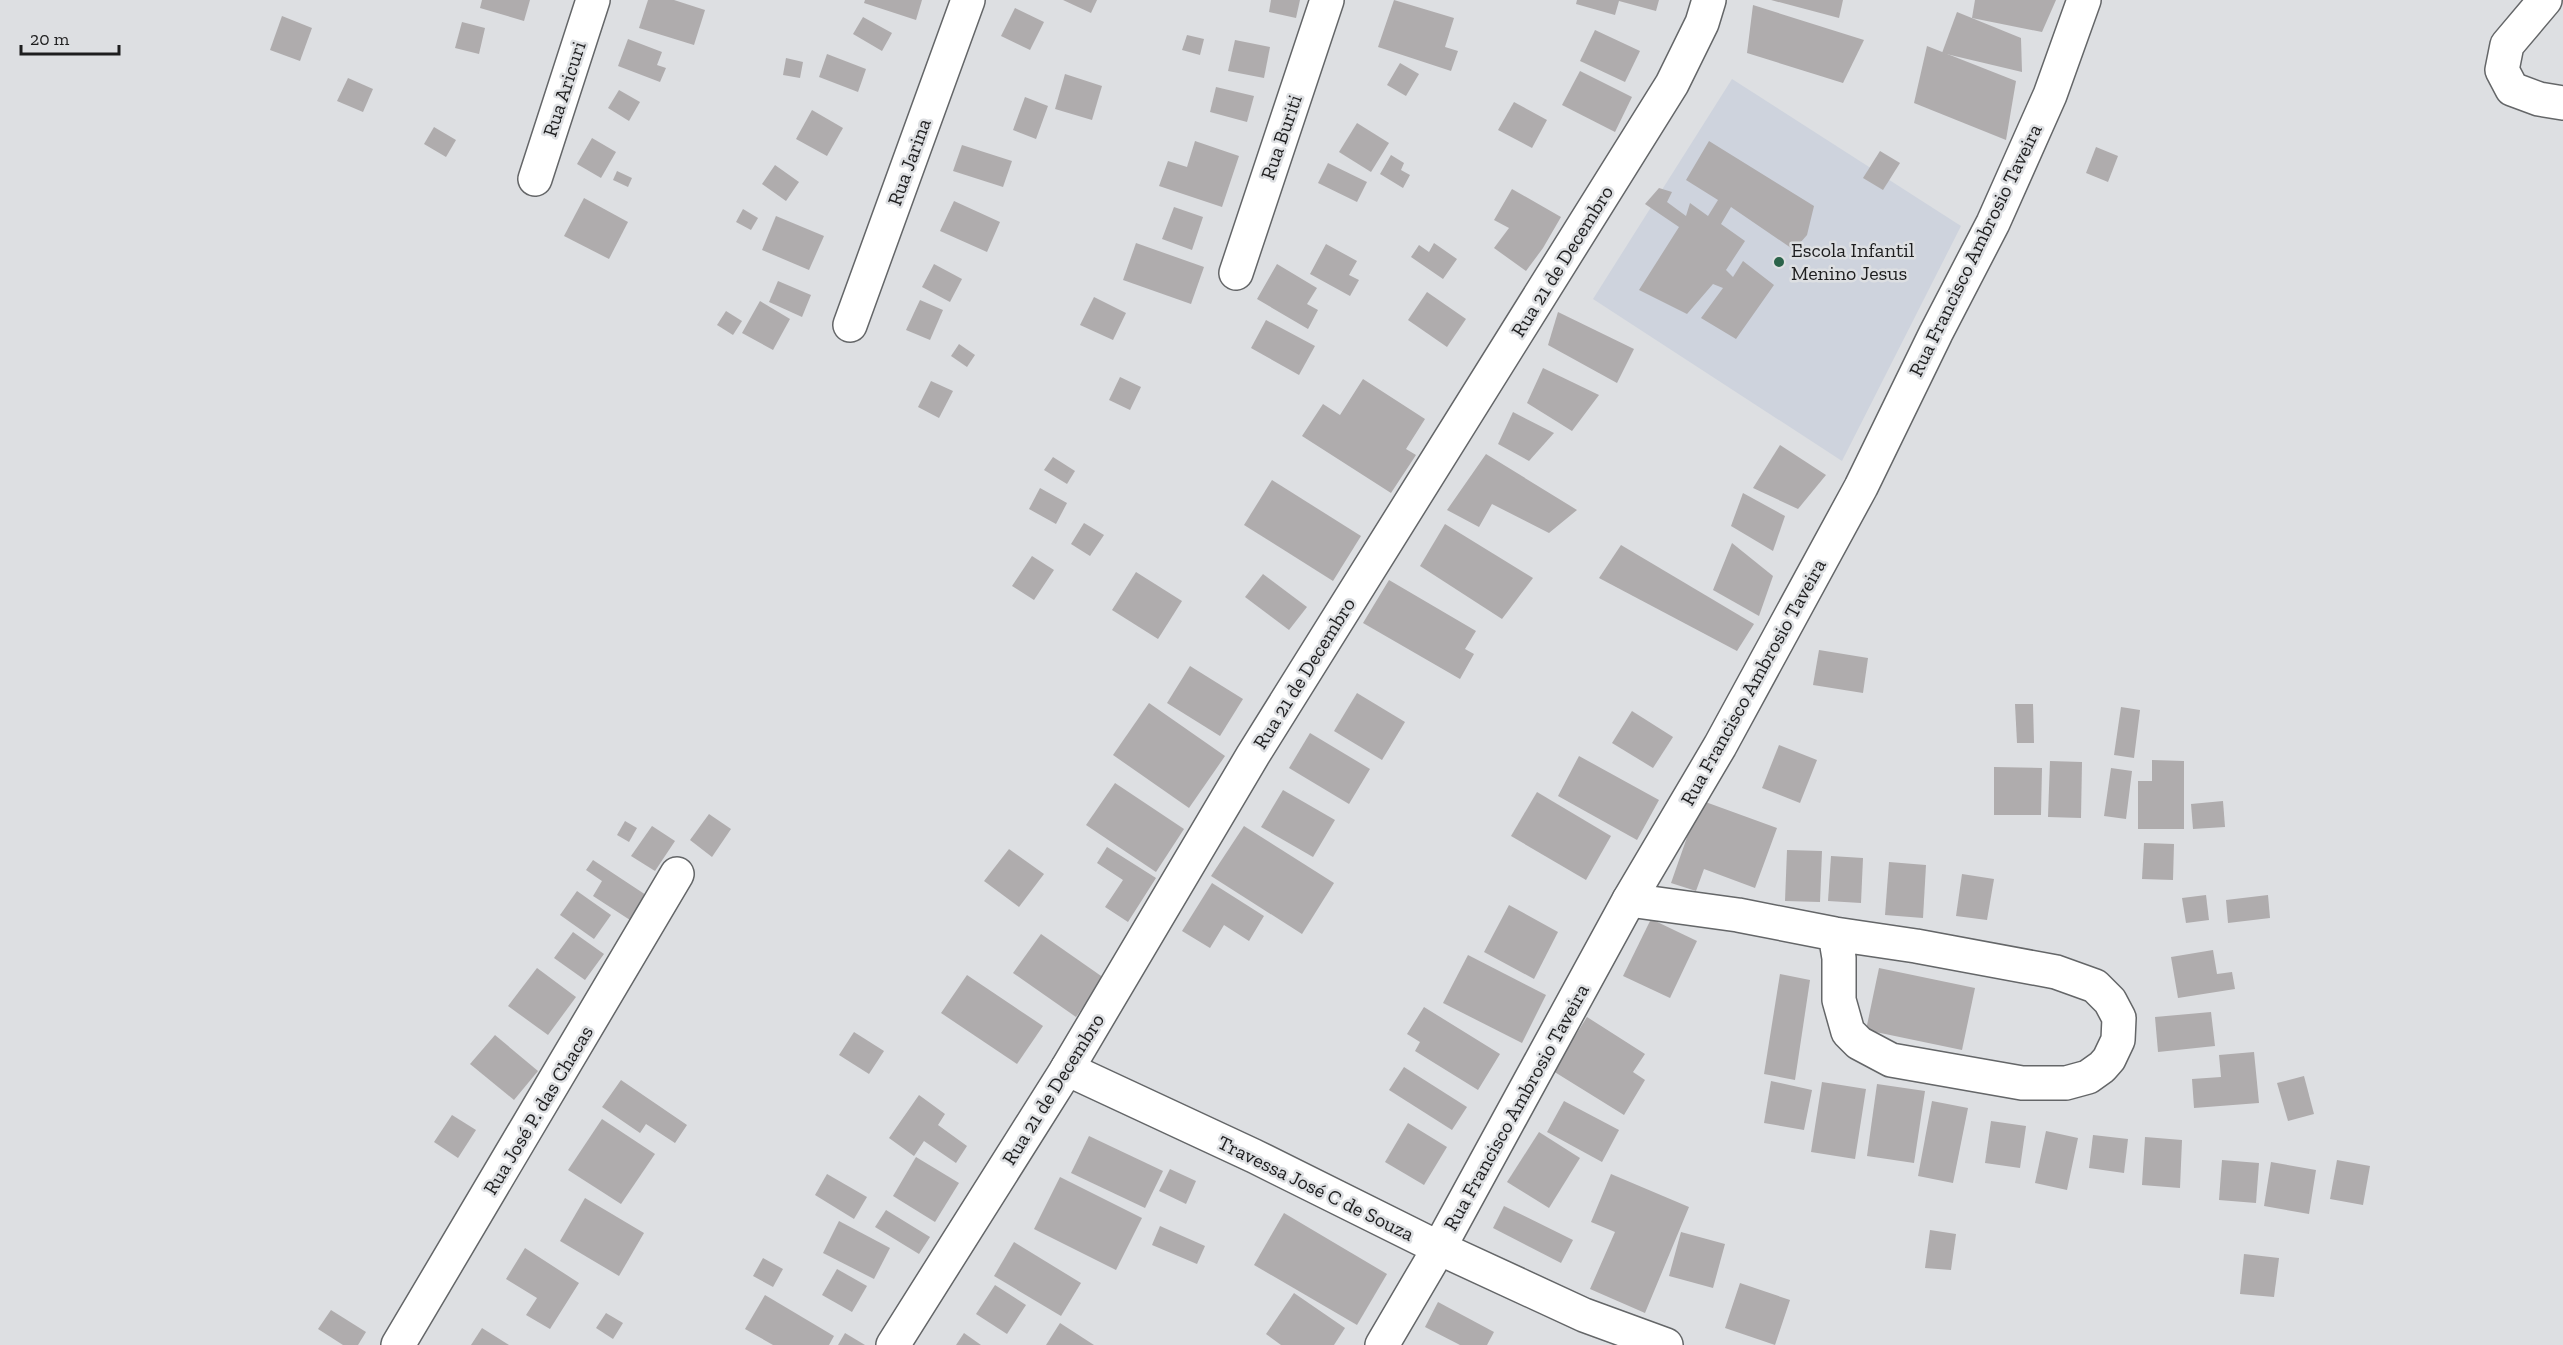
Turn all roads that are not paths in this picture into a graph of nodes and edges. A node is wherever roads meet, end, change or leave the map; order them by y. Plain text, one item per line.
1 (593, 0) edge
2 (968, 0) edge
3 (1327, 0) edge
4 (1709, 0) edge
5 (2084, 0) edge
6 (2545, 0) edge
7 (2563, 103) edge
8 (535, 178) dead end
9 (1236, 273) dead end
10 (850, 325) dead end
11 (677, 874) dead end
12 (1629, 900) junction
13 (1835, 934) junction
14 (1067, 1069) junction
15 (1439, 1248) junction
16 (399, 1345) edge
17 (893, 1345) edge
18 (1383, 1345) edge
19 (1666, 1345) edge

1 - 8 street, Rua Aricuri
2 - 10 street, Rua Jarina
3 - 9 street, Rua Buriti
4 - 14 street, Rua 21 de Decembro
5 - 12 street, Rua Francisco Ambrosio Taveira
6 - 7 street
11 - 16 street, Rua José P. das Chacas
12 - 13 street
12 - 15 street, Rua Francisco Ambrosio Taveira
13 - 13 street
14 - 15 street, Travessa José C de Souza
14 - 17 street, Rua 21 de Decembro
15 - 18 street, Rua Francisco Ambrosio Taveira
15 - 19 street, Travessa José C de Souza

